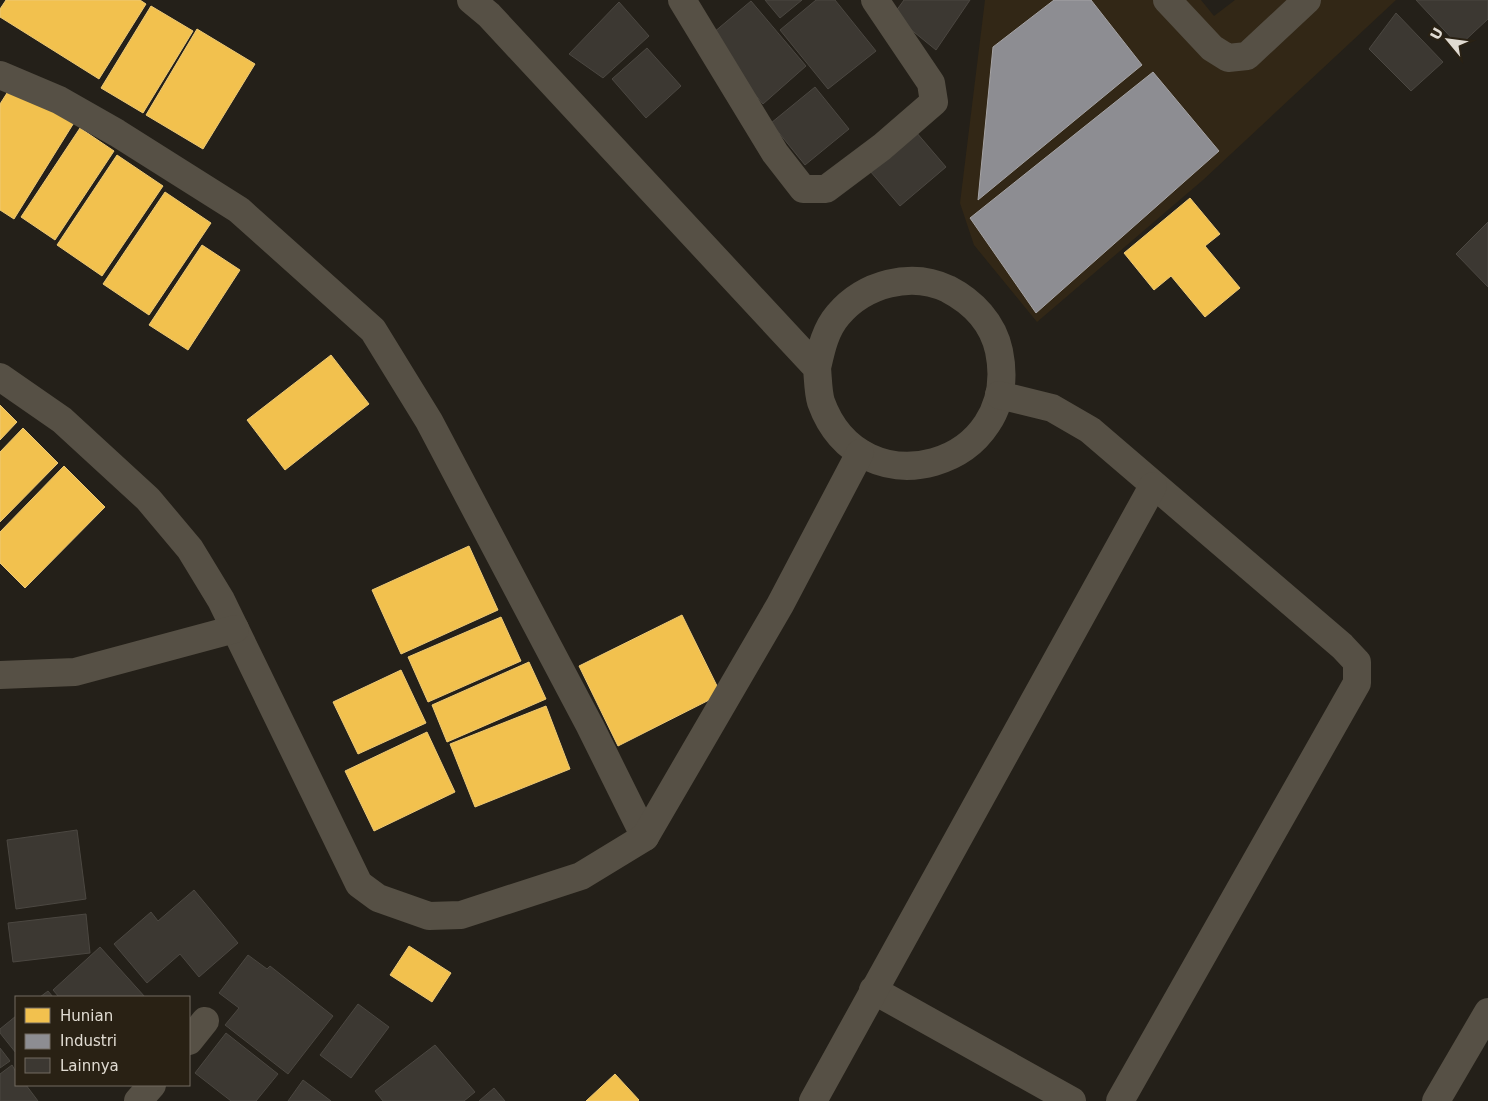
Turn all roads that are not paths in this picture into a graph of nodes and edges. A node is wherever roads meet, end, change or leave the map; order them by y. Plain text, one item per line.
1 (471, 0) edge
2 (682, 0) edge
3 (875, 0) edge
4 (1167, 0) edge
5 (1308, 0) edge
6 (0, 75) edge
7 (817, 368) junction
8 (0, 377) edge
9 (999, 395) junction
10 (860, 453) junction
11 (1153, 486) junction
12 (235, 629) junction
13 (0, 675) edge
14 (645, 837) junction
15 (873, 990) junction
16 (1488, 1012) edge
17 (151, 1086) edge
18 (138, 1101) edge
19 (813, 1101) edge
20 (1072, 1101) edge
21 (1120, 1101) edge
22 (1436, 1101) edge

1 - 7 street
2 - 3 street
4 - 5 street
6 - 14 street
7 - 9 street
7 - 10 street
8 - 12 street
9 - 10 street
9 - 11 street
10 - 14 street
11 - 15 street
11 - 21 street
12 - 13 street
12 - 14 street
15 - 19 street
15 - 20 street
16 - 22 street
17 - 18 street

